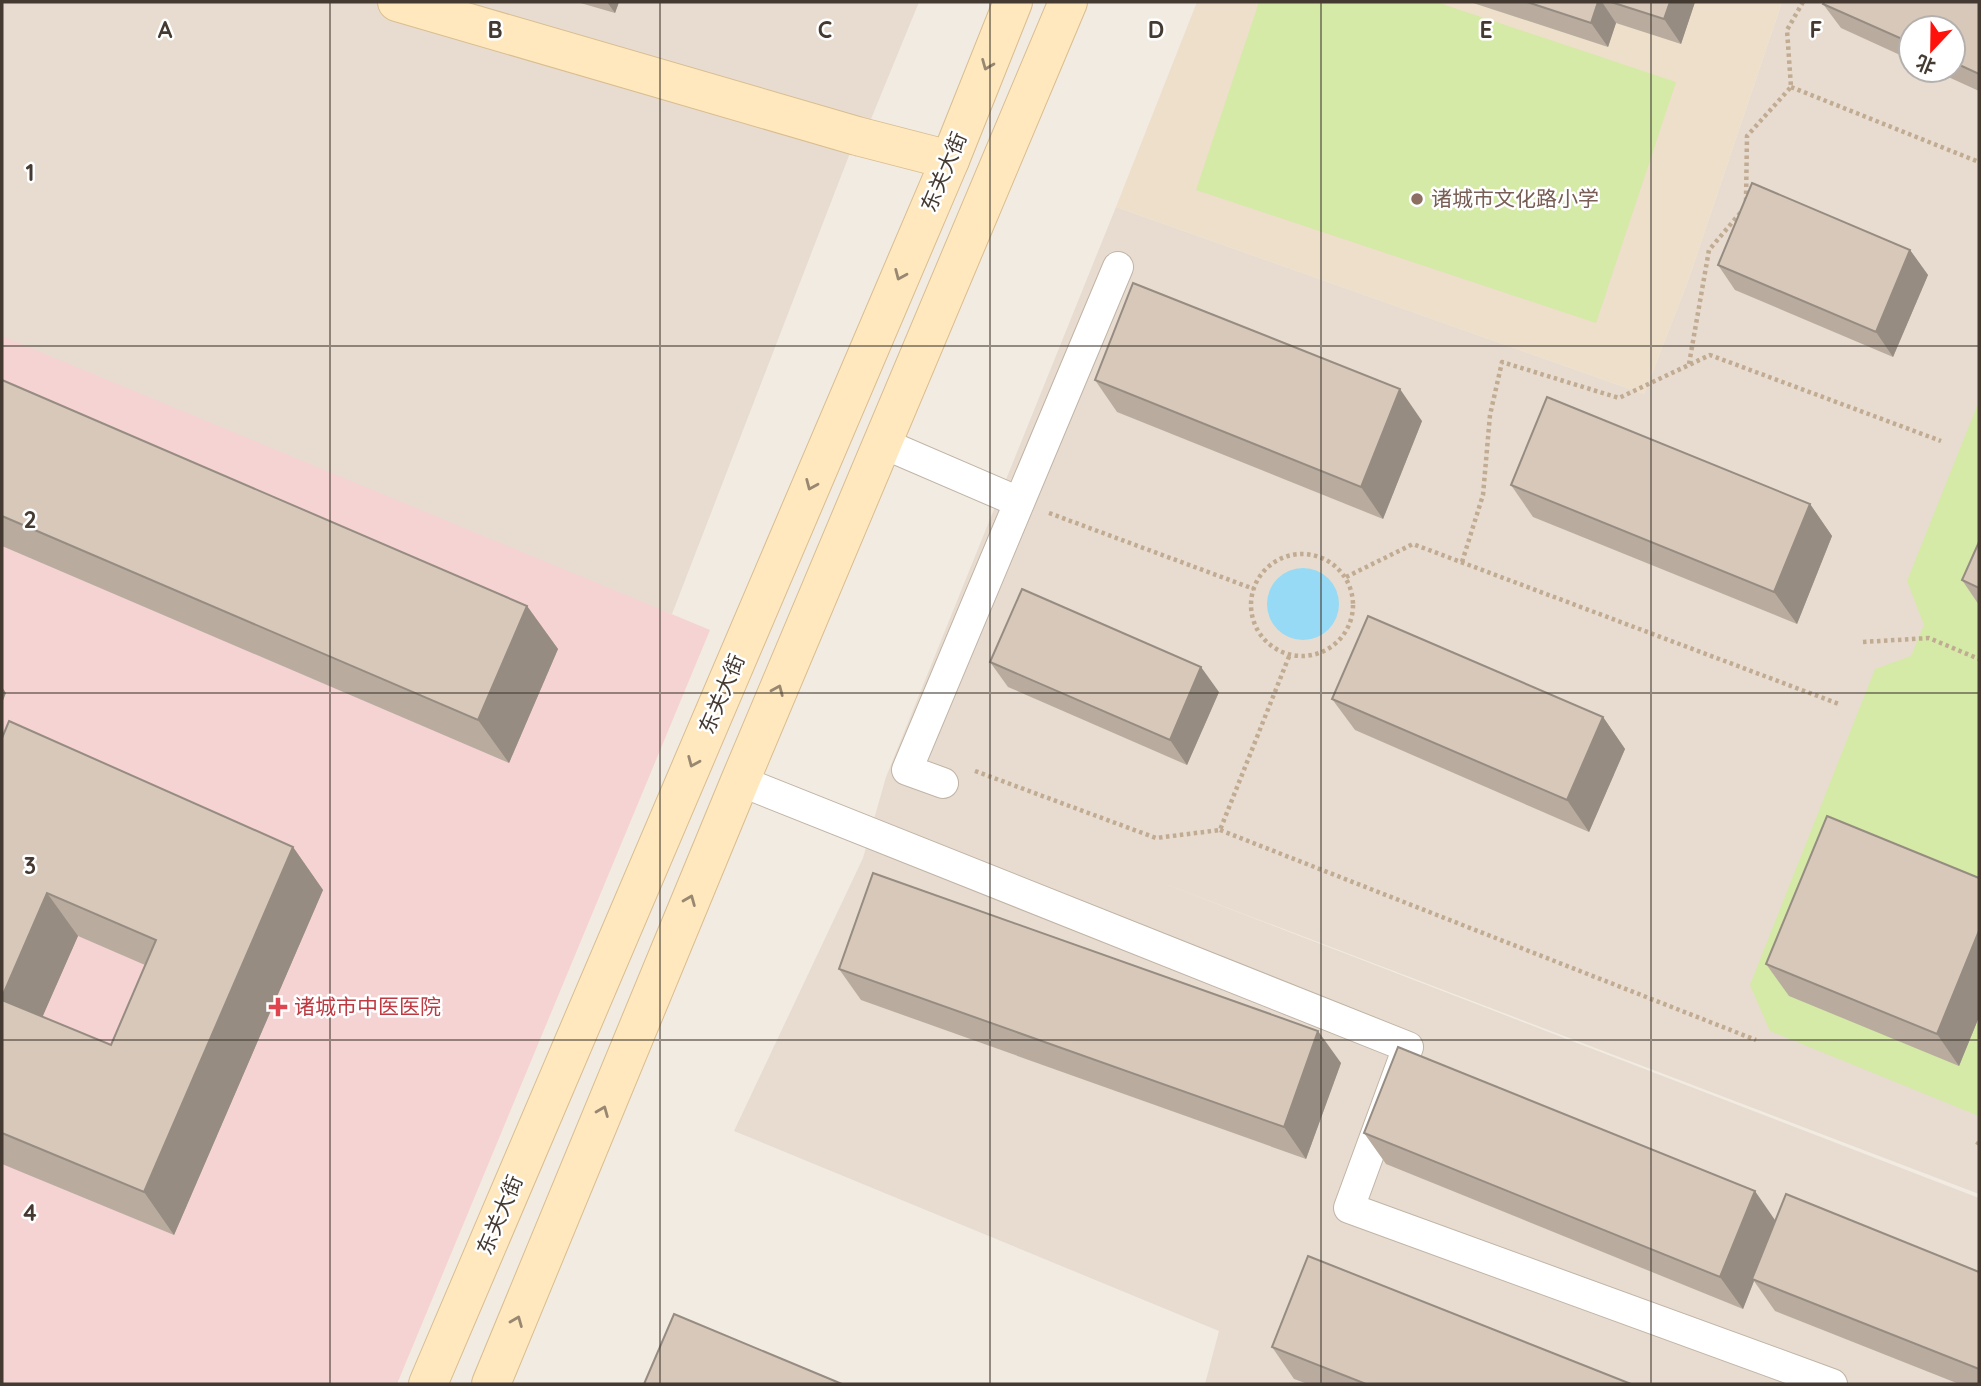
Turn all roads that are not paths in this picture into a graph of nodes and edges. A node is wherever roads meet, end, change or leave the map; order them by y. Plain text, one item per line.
1 (397, 2) edge
2 (1013, 2) edge
3 (1068, 2) edge
4 (950, 160) junction
5 (1118, 267) dead end
6 (882, 443) junction
7 (1019, 502) junction
8 (740, 781) junction
9 (943, 783) dead end
10 (428, 1384) edge
11 (491, 1384) edge
12 (1832, 1384) edge

1 - 4 main road
2 -> 4 main road, 东关大街
3 - 6 main road
4 -> 10 main road, 东关大街
5 - 7 street
6 - 7 street
8 -> 6 main road
7 - 9 street
11 -> 8 main road
8 - 12 street

